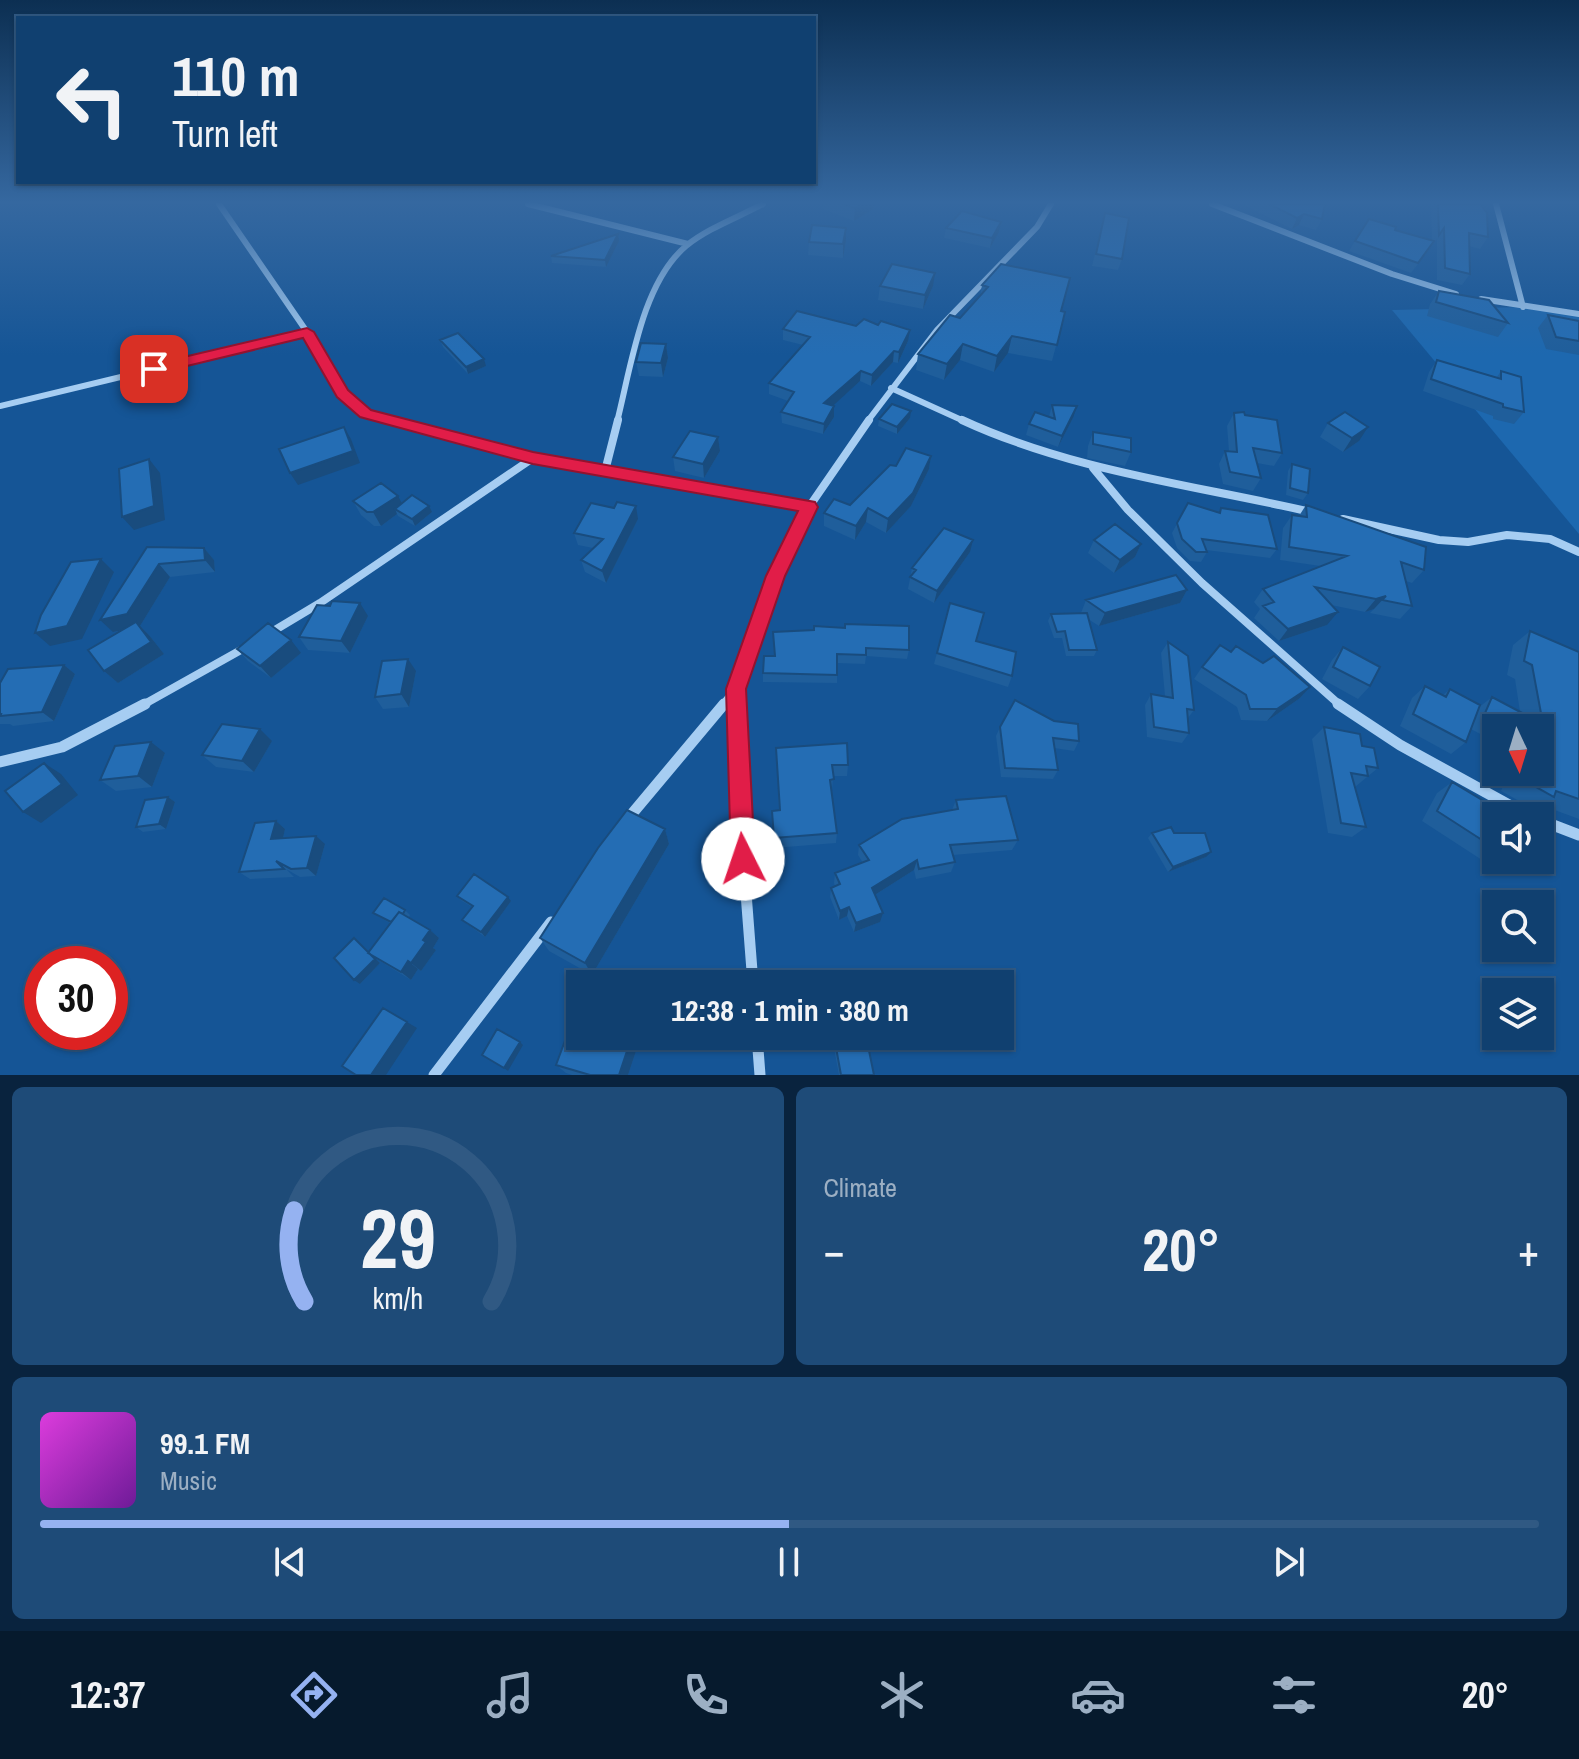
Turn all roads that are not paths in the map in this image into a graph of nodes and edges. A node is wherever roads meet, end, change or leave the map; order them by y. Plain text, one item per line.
1 (253, 254) edge
2 (678, 254) edge
3 (1011, 254) edge
4 (1341, 254) edge
5 (1509, 254) edge
6 (1461, 295) edge
7 (1477, 298) edge
8 (1523, 307) junction
9 (1579, 314) edge
10 (307, 332) junction
11 (891, 388) junction
12 (0, 406) edge
13 (533, 458) junction
14 (1093, 467) junction
15 (605, 471) junction
16 (809, 507) junction
17 (1316, 513) edge
18 (1330, 516) edge
19 (1579, 552) edge
20 (736, 689) junction
21 (0, 762) edge
22 (1504, 802) edge
23 (1554, 825) edge
24 (618, 832) edge
25 (1579, 835) edge
26 (563, 906) edge
27 (752, 970) edge
28 (758, 1050) edge
29 (434, 1075) edge
30 (760, 1075) edge

1 - 10 street
2 - 15 street
3 - 11 street
4 - 6 street
5 - 8 street
7 - 8 street
8 - 9 street
10 - 12 street
10 - 13 street
11 - 14 street
11 - 16 street
13 - 15 street
13 - 21 street
14 - 17 street
14 - 22 street
15 - 16 street
16 - 20 street
18 - 19 street
20 - 24 street
20 - 27 street
23 - 25 street
26 - 29 street
28 - 30 street

